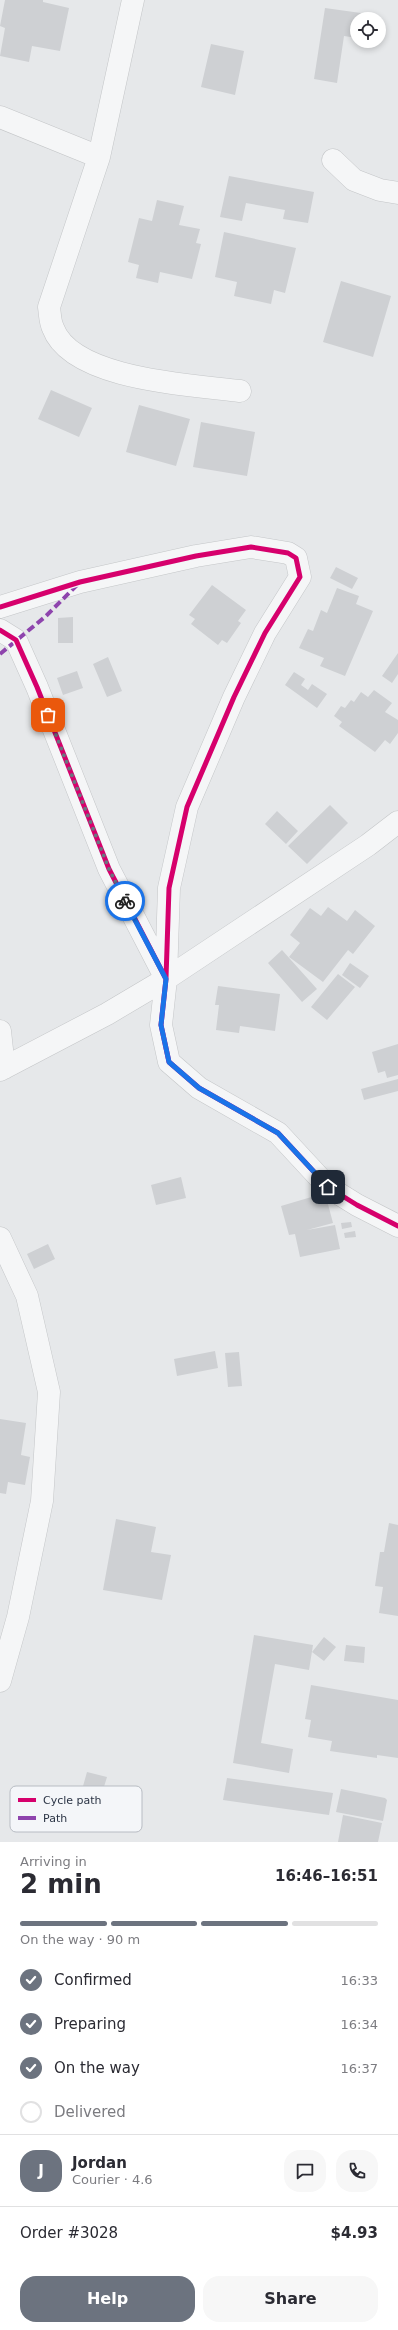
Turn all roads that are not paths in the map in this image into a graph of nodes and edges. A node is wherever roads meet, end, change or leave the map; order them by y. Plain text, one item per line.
1 (133, 0) edge
2 (0, 117) edge
3 (99, 157) junction
4 (333, 160) dead end
5 (398, 193) edge
6 (240, 391) dead end
7 (0, 607) edge
8 (0, 630) edge
9 (398, 822) edge
10 (166, 979) junction
11 (0, 1031) edge
12 (2, 1069) edge
13 (398, 1226) edge
14 (0, 1238) edge
15 (0, 1681) edge

1 - 3 street
2 - 3 street
3 - 6 street
4 - 5 street
7 - 10 street
8 - 10 street
9 - 10 street
10 - 12 street
10 - 13 street
11 - 12 street
14 - 15 street

